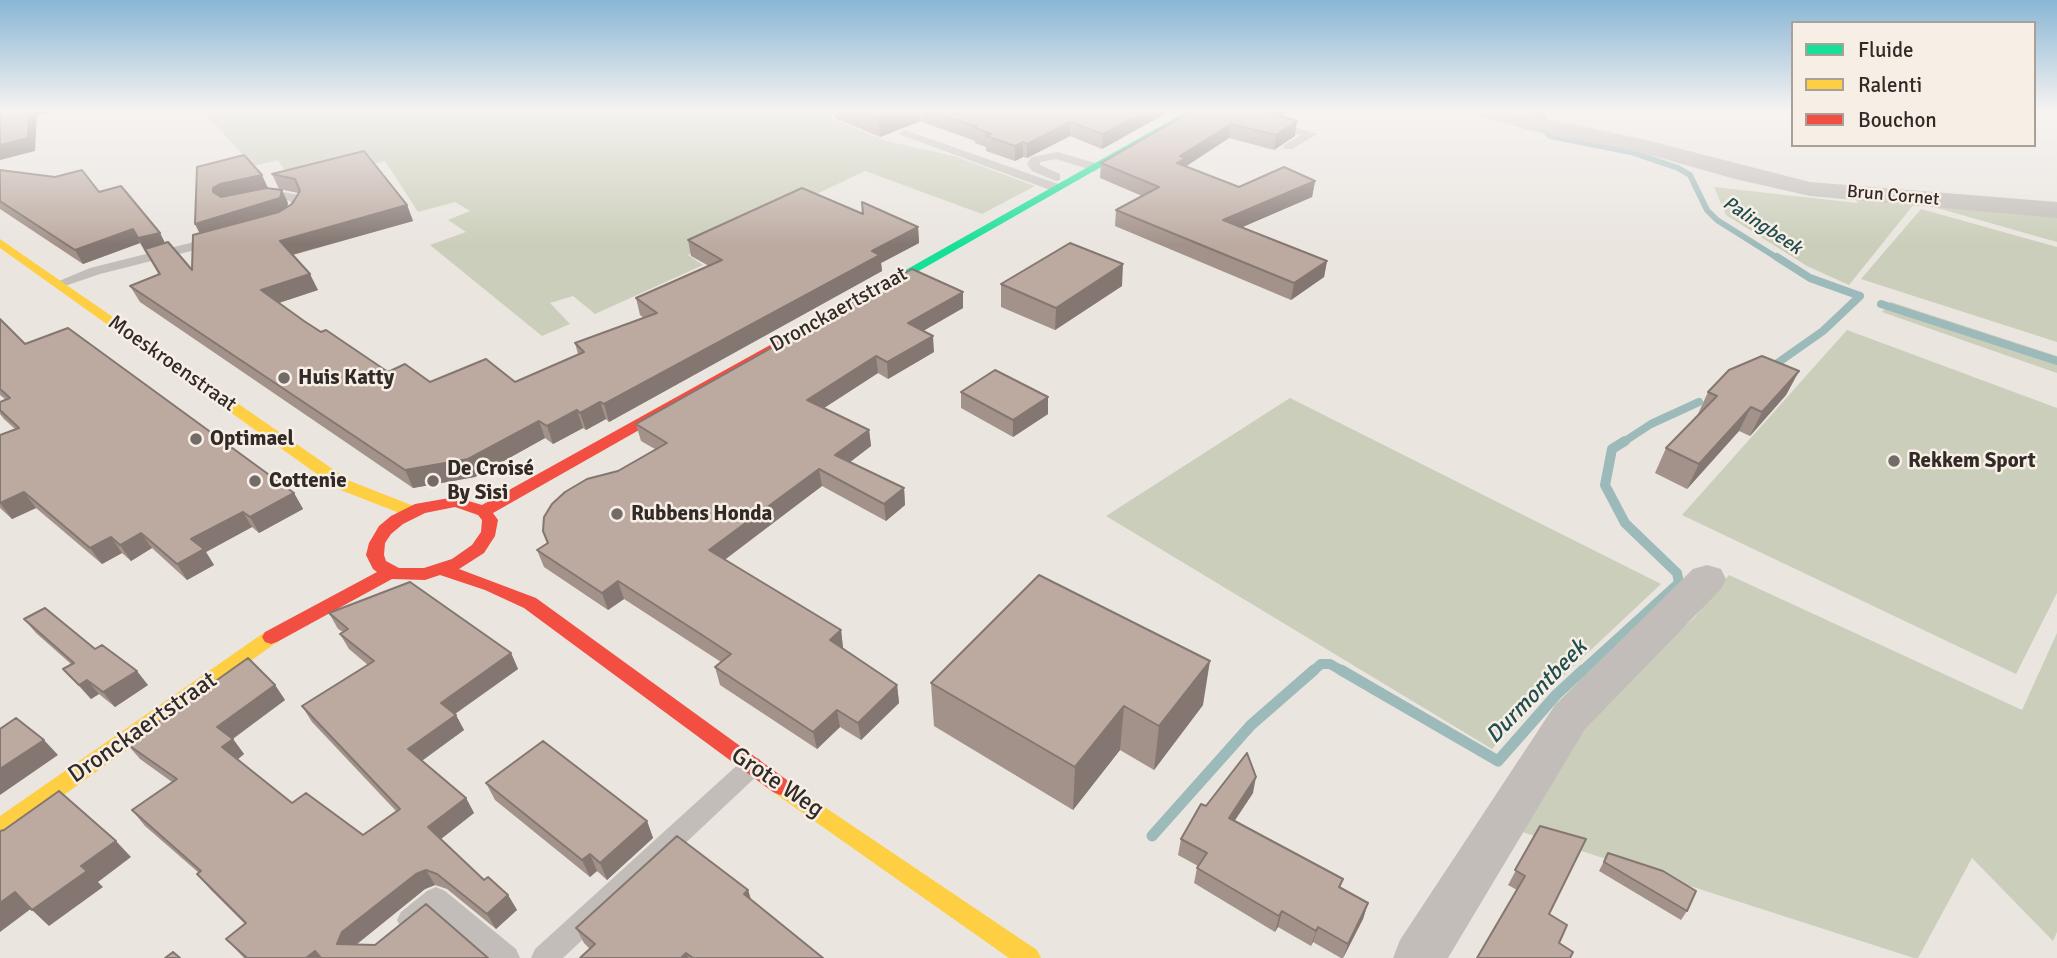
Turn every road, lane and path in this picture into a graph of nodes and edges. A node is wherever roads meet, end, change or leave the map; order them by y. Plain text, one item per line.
1 (976, 156) edge
2 (1053, 156) edge
3 (1059, 156) edge
4 (1115, 156) edge
5 (1677, 156) edge
6 (1095, 167) junction
7 (1063, 185) junction
8 (250, 198) edge
9 (2057, 211) edge
10 (281, 222) edge
11 (228, 238) edge
12 (0, 243) edge
13 (59, 284) junction
14 (344, 485) junction
15 (484, 511) junction
16 (413, 512) junction
17 (372, 521) junction
18 (478, 549) junction
19 (492, 561) dead end
20 (442, 570) junction
21 (391, 572) junction
22 (509, 576) dead end
23 (1707, 579) dead end
24 (327, 586) dead end
25 (530, 603) junction
26 (285, 627) junction
27 (752, 766) junction
28 (0, 828) edge
29 (395, 933) edge
30 (507, 958) edge
31 (544, 958) edge
32 (1029, 958) edge
33 (1419, 958) edge

1 - 7 lane
2 - 7 lane
3 - 6 lane
4 - 6 main road, Dronckaertstraat
5 - 9 street, Brun Cornet
6 - 7 main road, Dronckaertstraat
7 - 15 main road, Dronckaertstraat
8 - 10 lane
11 - 13 lane
12 - 13 main road, Moeskroenstraat
13 - 14 main road, Moeskroenstraat
14 - 16 main road, Moeskroenstraat
14 - 17 main road, Moeskroenstraat
15 - 16 main road
15 - 18 main road
16 - 17 main road
17 - 21 main road
18 - 19 main road
18 - 20 main road
20 - 21 main road
20 - 25 main road, Grote Weg
21 - 26 main road, Dronckaertstraat
22 - 25 main road, Grote Weg
23 - 33 street
24 - 26 main road, Dronckaertstraat
25 - 27 main road, Grote Weg
26 - 28 main road, Dronckaertstraat
27 - 31 lane
27 - 32 main road, Grote Weg
29 - 30 lane

